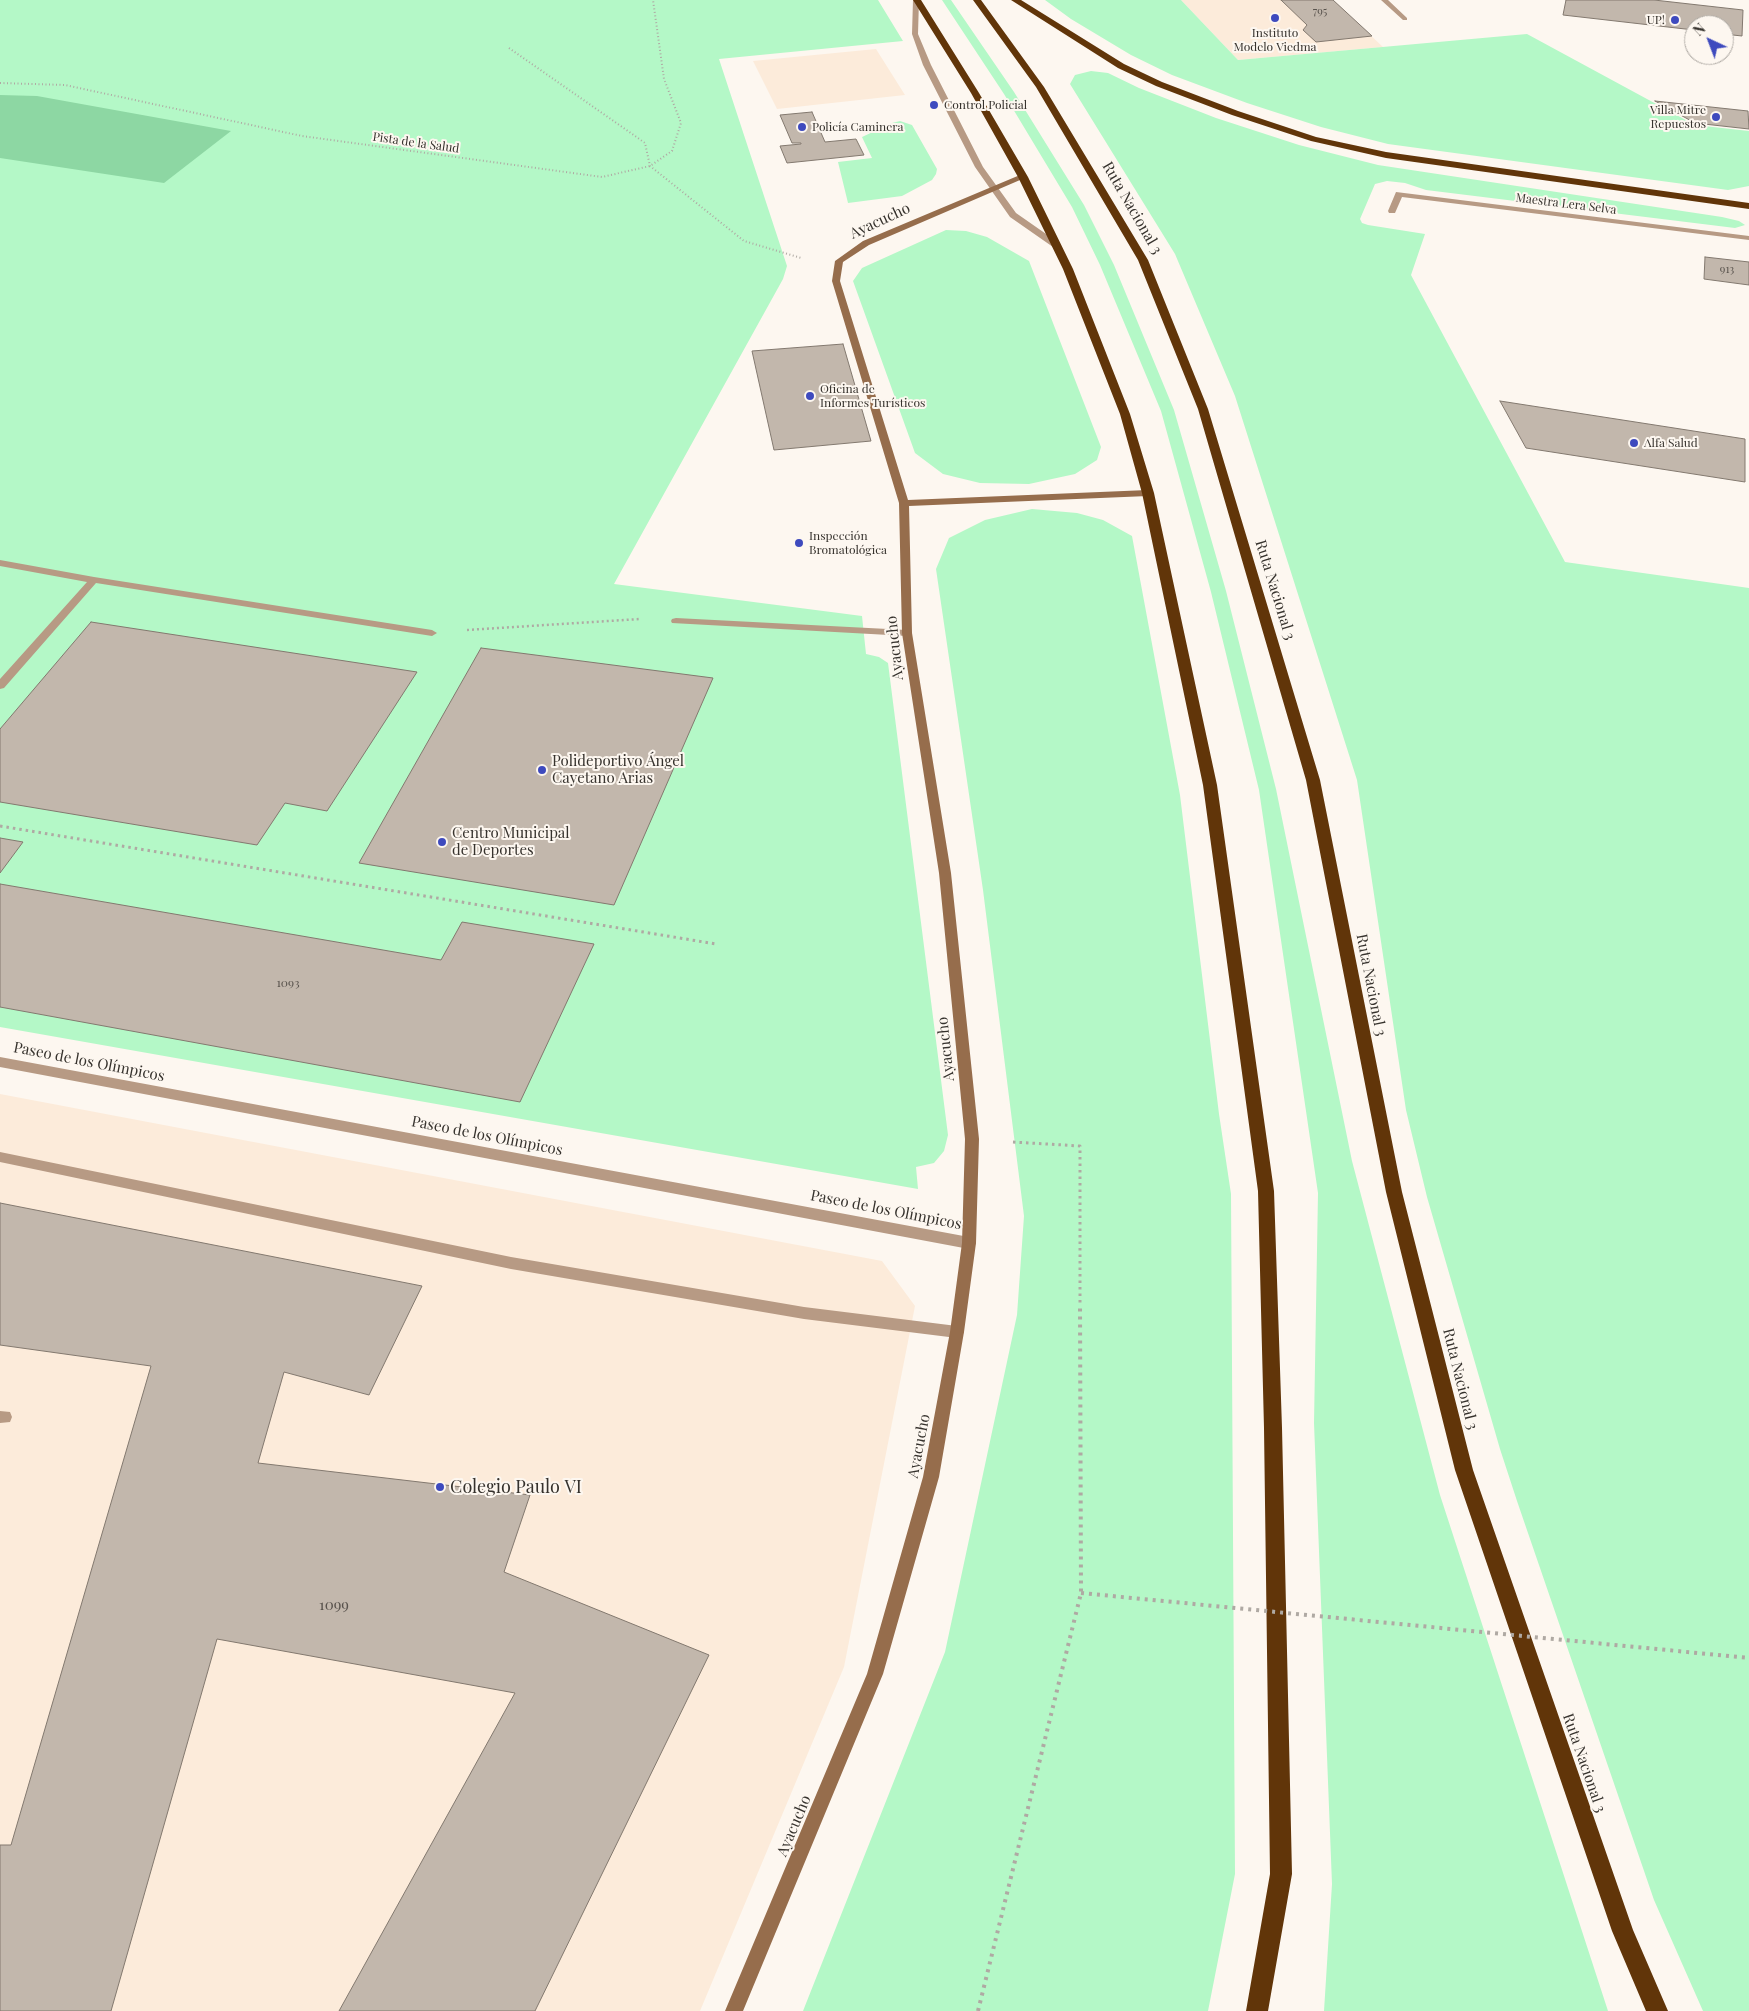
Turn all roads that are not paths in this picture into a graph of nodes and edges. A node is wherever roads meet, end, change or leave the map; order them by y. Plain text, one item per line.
1 (917, 0) edge
2 (977, 0) edge
3 (1015, 0) edge
4 (1384, 0) edge
5 (1405, 19) dead end
6 (1023, 177) junction
7 (994, 189) junction
8 (1749, 206) edge
9 (1392, 211) dead end
10 (1749, 238) edge
11 (1056, 245) junction
12 (1148, 493) junction
13 (904, 503) junction
14 (0, 563) edge
15 (94, 580) junction
16 (676, 621) road end
17 (432, 633) road end
18 (907, 634) junction
19 (0, 686) edge
20 (0, 1062) edge
21 (0, 1157) edge
22 (969, 1243) junction
23 (957, 1332) junction
24 (734, 2011) edge
25 (1257, 2011) edge
26 (1657, 2011) edge

1 - 6 highway
1 - 7 street
2 - 26 highway, Ruta Nacional 3
3 - 8 highway
4 - 5 street
6 - 7 street, Ayacucho
6 - 11 highway
7 - 11 street
7 - 13 street, Ayacucho
9 - 10 street, Maestra Lera Selva
11 - 12 highway
12 - 13 street
12 - 25 highway
13 - 18 street, Ayacucho
14 - 15 street
15 - 17 street
15 - 19 street
16 - 18 street
18 - 22 street, Ayacucho
20 - 22 street, Paseo de los Olímpicos
21 - 23 street
22 - 23 street, Ayacucho
23 - 24 street, Ayacucho

